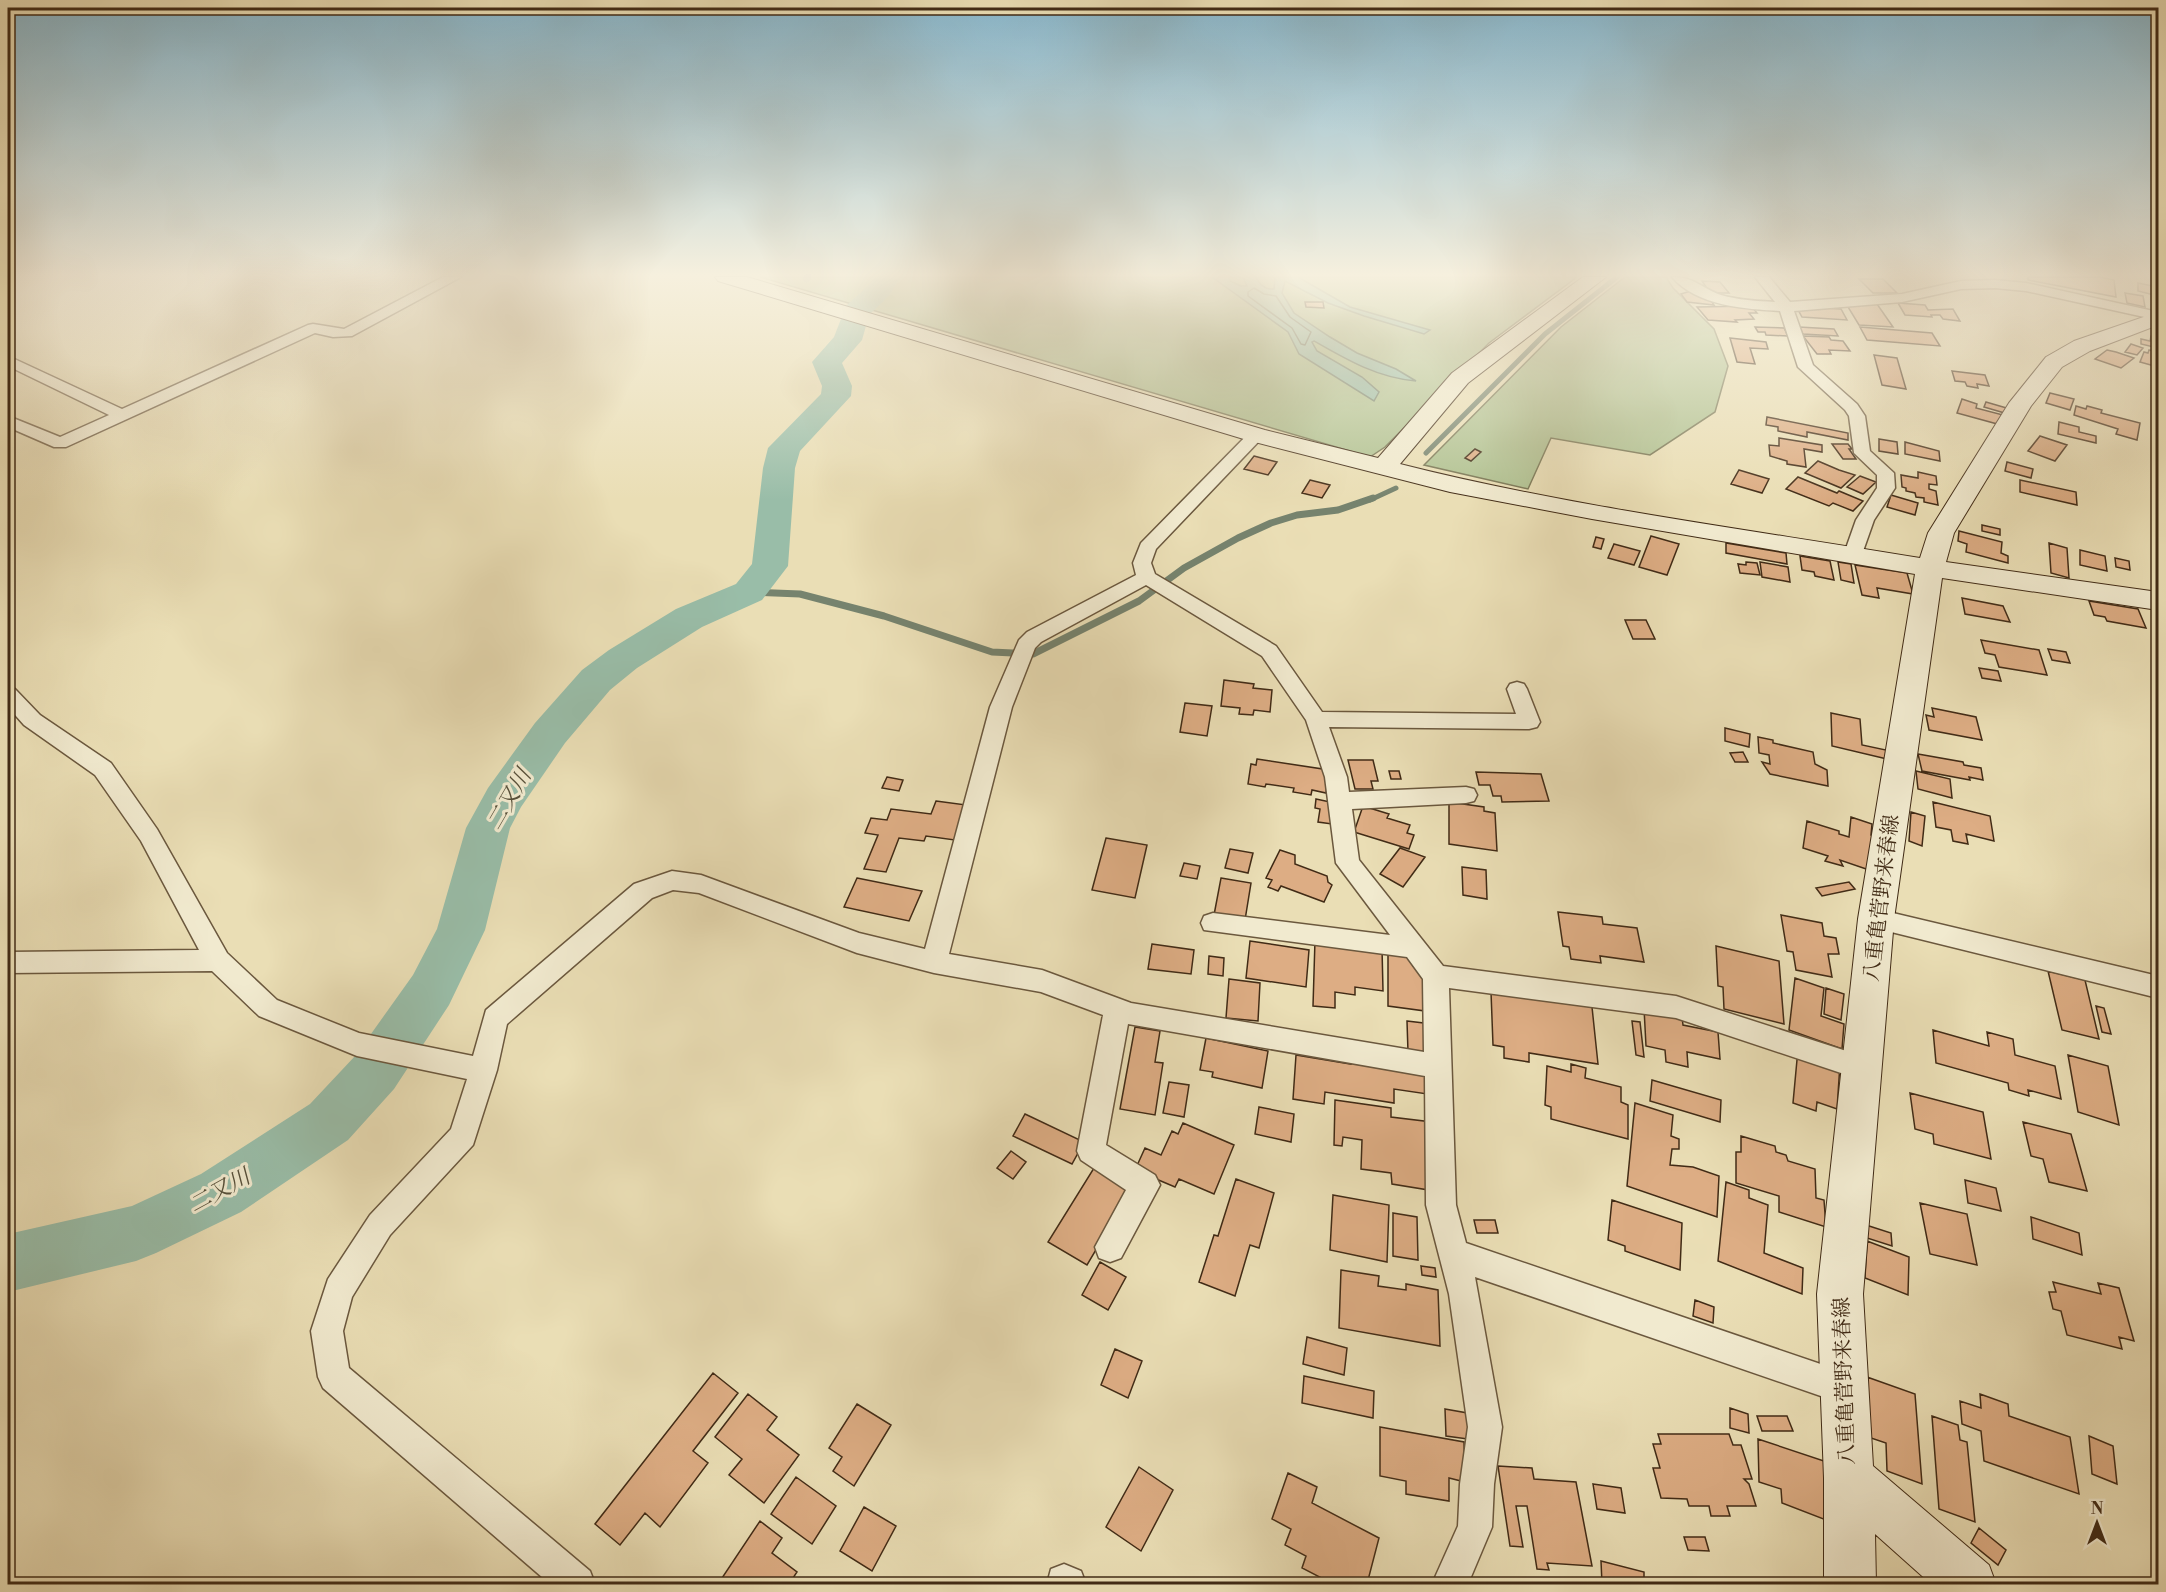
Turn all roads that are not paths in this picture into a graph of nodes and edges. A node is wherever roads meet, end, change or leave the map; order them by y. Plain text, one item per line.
1 (261, 351) edge
2 (974, 351) edge
3 (1496, 351) edge
4 (1801, 351) edge
5 (2073, 351) edge
6 (8, 360) edge
7 (120, 414) junction
8 (8, 421) edge
9 (1256, 435) junction
10 (1384, 467) junction
11 (1852, 554) junction
12 (1930, 568) junction
13 (1146, 577) junction
14 (2158, 601) edge
15 (1517, 689) dead end
16 (8, 694) edge
17 (1316, 719) junction
18 (1466, 795) dead end
19 (1339, 801) junction
20 (1876, 919) junction
21 (1213, 923) dead end
22 (1414, 948) junction
23 (218, 960) junction
24 (934, 962) junction
25 (8, 963) edge
26 (1436, 976) junction
27 (2158, 987) edge
28 (1117, 1010) junction
29 (1438, 1066) junction
30 (1862, 1068) junction
31 (483, 1070) junction
32 (1110, 1247) dead end
33 (1453, 1254) junction
34 (1844, 1388) junction
35 (1849, 1478) junction
36 (577, 1584) edge
37 (1450, 1584) edge
38 (1850, 1584) edge
39 (1970, 1584) edge

1 - 7 street
2 - 9 street
3 - 10 street
4 - 11 street
5 - 12 street, 八重亀菅野来春線
6 - 7 street
7 - 8 street
9 - 10 street
9 - 13 street
10 - 11 street
11 - 12 street
12 - 14 street
12 - 20 street, 八重亀菅野来春線
13 - 17 street
13 - 24 street
15 - 17 street
16 - 23 street
17 - 19 street
18 - 19 street
19 - 22 street
20 - 27 street
20 - 30 street, 八重亀菅野来春線
21 - 22 street
22 - 26 street
23 - 25 street
23 - 31 street
24 - 28 street
24 - 31 street
26 - 29 street
26 - 30 street
28 - 29 street
28 - 32 street
29 - 33 street
30 - 34 street, 八重亀菅野来春線
31 - 36 street
33 - 34 street
33 - 37 street
34 - 35 street, 八重亀菅野来春線
35 - 38 street, 八重亀菅野来春線
35 - 39 street

